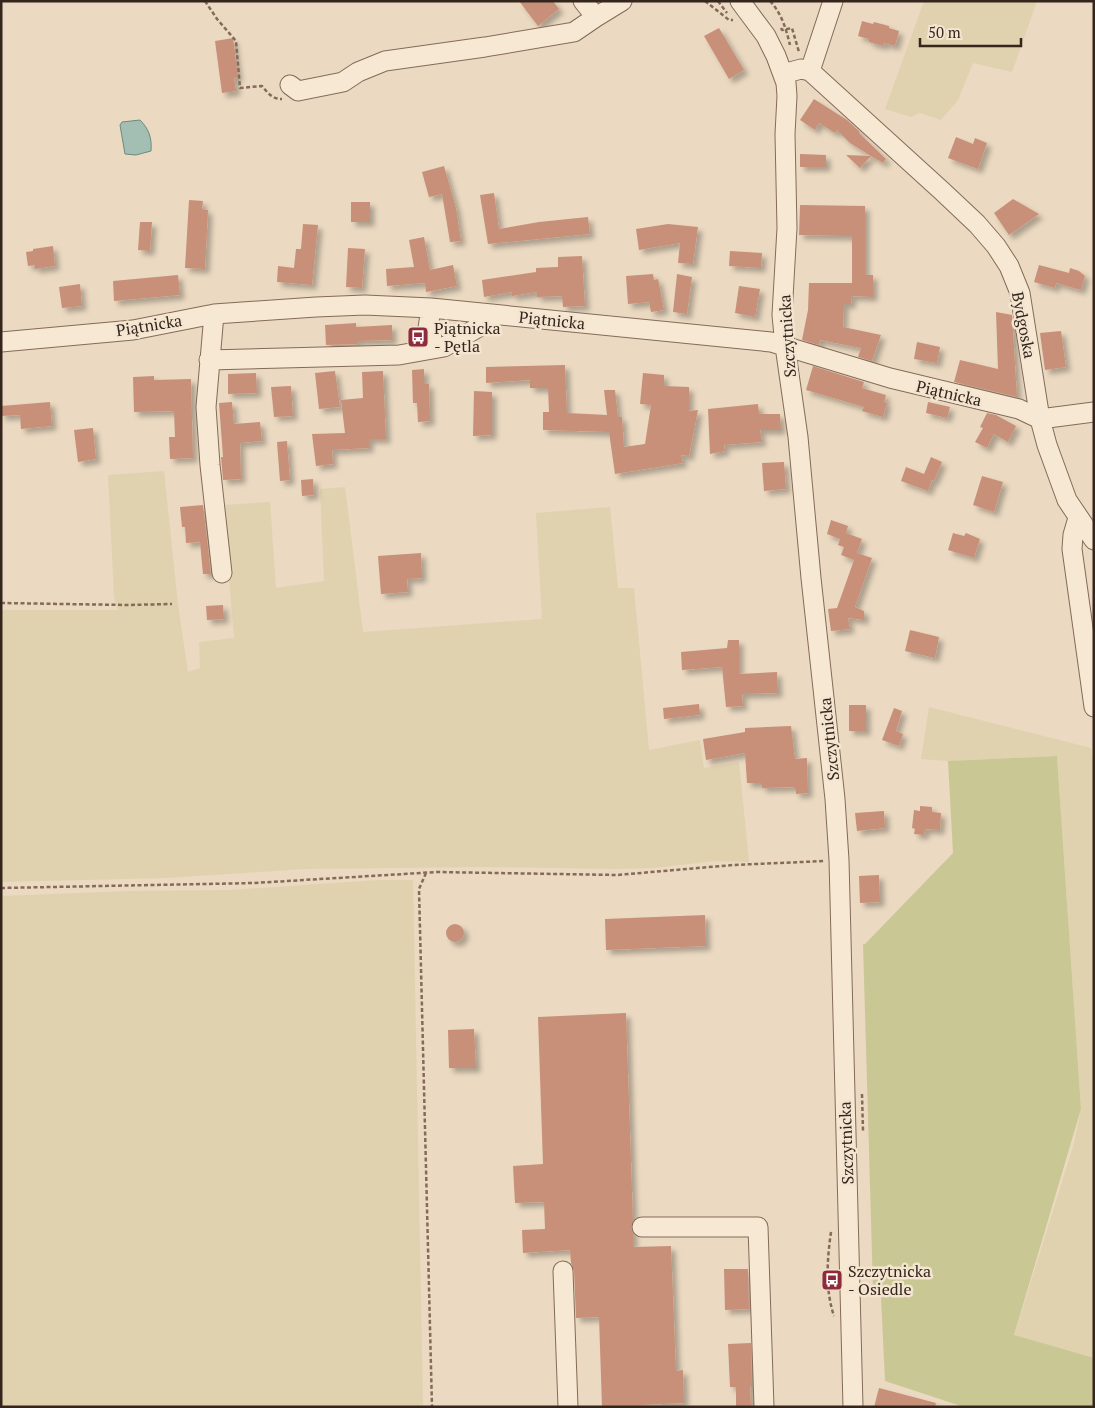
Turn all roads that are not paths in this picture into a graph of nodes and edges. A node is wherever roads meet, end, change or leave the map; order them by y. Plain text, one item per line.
1 (583, 1) edge
2 (622, 1) edge
3 (740, 1) edge
4 (833, 1) edge
5 (596, 17) junction
6 (807, 70) junction
7 (783, 74) junction
8 (290, 85) dead end
9 (430, 308) junction
10 (214, 314) junction
11 (494, 314) junction
12 (1, 342) edge
13 (785, 346) junction
14 (435, 348) junction
15 (209, 360) junction
16 (1094, 412) edge
17 (1040, 419) junction
18 (1078, 518) junction
19 (1094, 540) edge
20 (222, 573) dead end
21 (1094, 707) edge
22 (642, 1227) dead end
23 (563, 1271) dead end
24 (568, 1407) edge
25 (764, 1407) edge
26 (853, 1407) edge

1 - 5 street
2 - 5 street
3 - 7 street
4 - 6 street
5 - 8 street
6 - 7 street
6 - 17 street, Bydgoska
7 - 13 street, Szczytnicka
9 - 10 street, Piątnicka
9 - 11 street, Piątnicka
9 - 14 street
10 - 12 street, Piątnicka
10 - 15 street
11 - 13 street, Piątnicka
11 - 14 street
13 - 17 street, Piątnicka
13 - 26 street, Szczytnicka
14 - 15 street
15 - 20 street
16 - 17 street, Piątnicka
17 - 18 street, Bydgoska
18 - 19 street, Bydgoska
18 - 21 street
22 - 25 street
23 - 24 street

